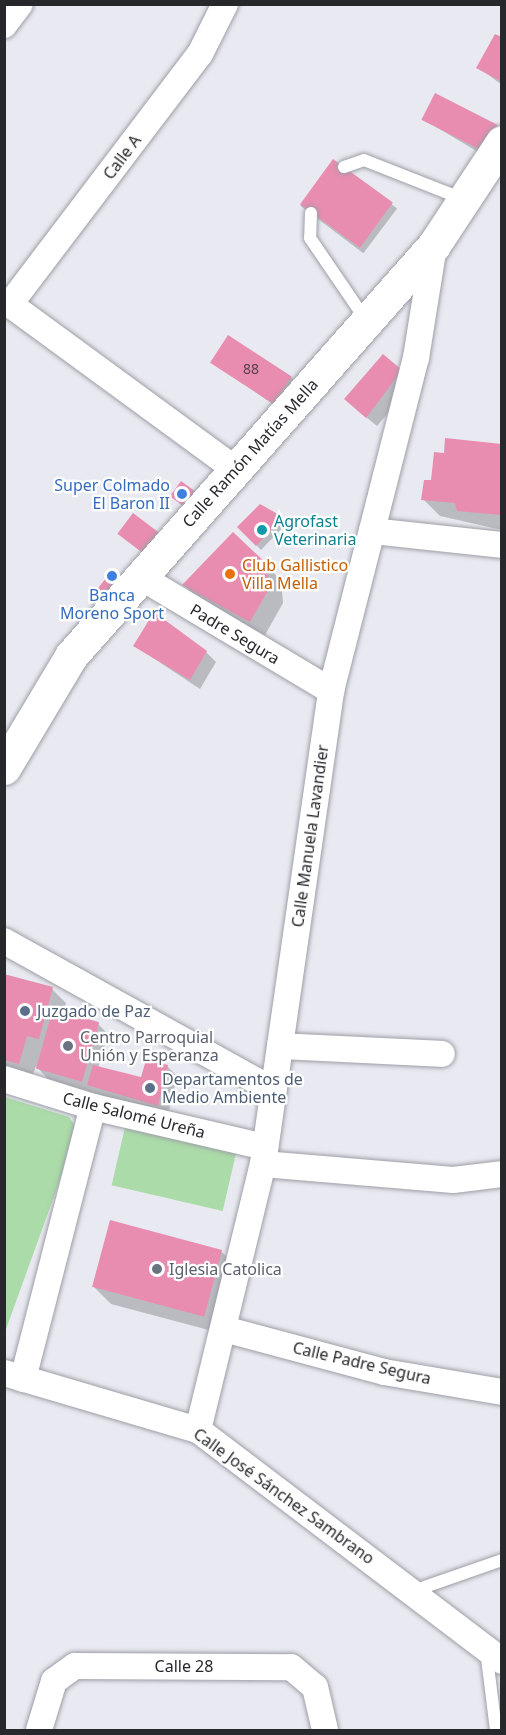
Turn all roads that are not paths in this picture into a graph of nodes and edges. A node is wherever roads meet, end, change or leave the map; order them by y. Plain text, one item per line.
1 (20, 4) edge
2 (225, 4) edge
3 (4, 25) edge
4 (501, 142) edge
5 (344, 167) dead end
6 (465, 200) junction
7 (311, 213) dead end
8 (434, 245) junction
9 (7, 302) edge
10 (367, 321) junction
11 (236, 469) junction
12 (372, 531) junction
13 (501, 545) edge
14 (139, 576) junction
15 (331, 691) junction
16 (4, 768) edge
17 (4, 941) edge
18 (280, 1046) junction
19 (442, 1054) dead end
20 (4, 1079) edge
21 (273, 1090) junction
22 (93, 1107) junction
23 (264, 1156) junction
24 (501, 1173) edge
25 (224, 1329) junction
26 (14, 1376) edge
27 (501, 1392) edge
28 (198, 1430) junction
29 (501, 1560) edge
30 (413, 1591) junction
31 (494, 1655) edge
32 (39, 1731) edge
33 (324, 1731) edge
34 (496, 1731) edge

1 - 3 street
2 - 9 street, Calle A
4 - 6 main road, Calle Ramón Matías Mella
5 - 6 lane
6 - 8 main road, Calle Ramón Matías Mella
7 - 10 lane
8 - 10 main road, Calle Ramón Matías Mella
8 - 12 street, Calle Manuela Lavandier
9 - 11 street
10 - 11 main road, Calle Ramón Matías Mella
11 - 14 main road, Calle Ramón Matías Mella
12 - 13 street
12 - 15 street, Calle Manuela Lavandier
14 - 15 street, Padre Segura
14 - 16 main road, Calle Ramón Matías Mella
15 - 18 street, Calle Manuela Lavandier
17 - 21 street
18 - 19 street
18 - 21 street, Calle Manuela Lavandier
20 - 22 street, Calle Salomé Ureña
21 - 23 street, Calle Manuela Lavandier
22 - 23 street, Calle Salomé Ureña
22 - 26 street
23 - 24 street, Calle Salomé Ureña
23 - 25 street, Calle Manuela Lavandier
25 - 27 street, Calle Padre Segura
25 - 28 street, Calle Manuela Lavandier
26 - 28 street, Calle José Sánchez Sambrano
28 - 30 street, Calle José Sánchez Sambrano
29 - 30 lane
30 - 31 street, Calle José Sánchez Sambrano
31 - 34 lane
32 - 33 street, Calle 28

